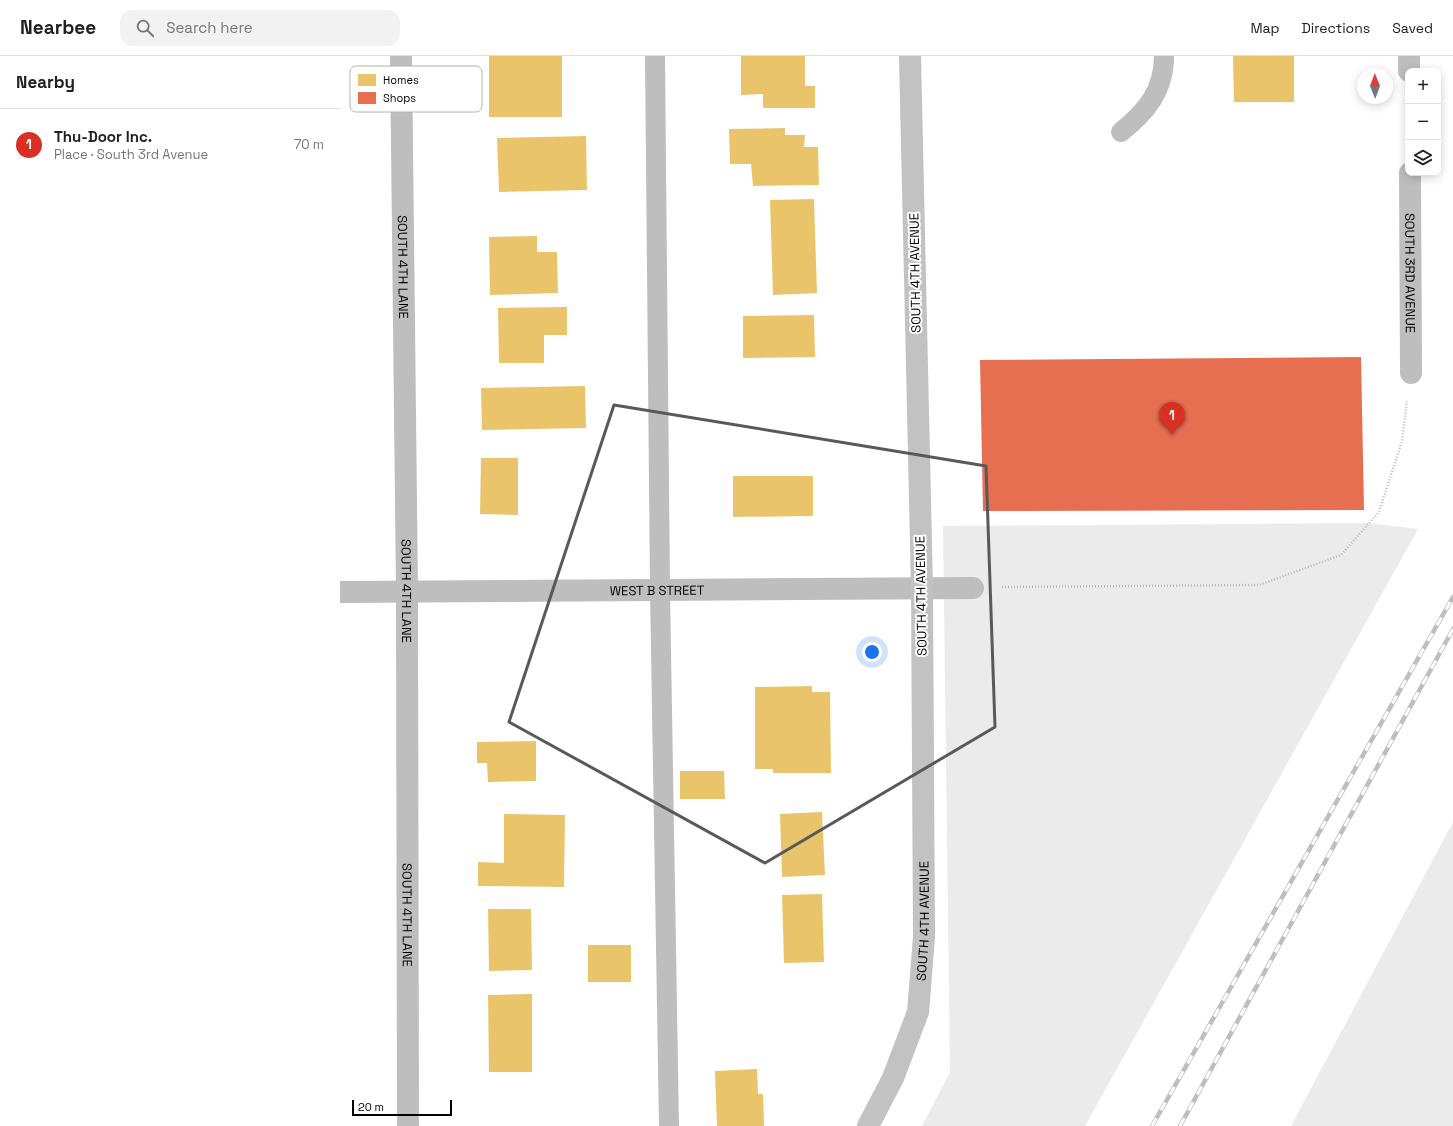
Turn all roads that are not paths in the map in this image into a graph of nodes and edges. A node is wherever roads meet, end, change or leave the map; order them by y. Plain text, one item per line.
1 (401, 56) edge
2 (655, 56) edge
3 (910, 56) edge
4 (1164, 56) edge
5 (1409, 56) edge
6 (401, 66) edge
7 (1409, 68) edge
8 (402, 112) edge
9 (1121, 132) dead end
10 (1410, 176) edge
11 (1411, 372) road end
12 (922, 588) junction
13 (973, 588) road end
14 (660, 590) junction
15 (407, 591) junction
16 (340, 592) edge
17 (408, 1126) edge
18 (669, 1126) edge
19 (868, 1126) edge

1 - 6 street, SOUTH 4TH LANE
2 - 14 lane
3 - 12 street, SOUTH 4TH AVENUE
4 - 9 lane
5 - 7 street
8 - 15 street, SOUTH 4TH LANE
10 - 11 street, SOUTH 3RD AVENUE
12 - 13 street, WEST B STREET
12 - 14 street, WEST B STREET
12 - 19 street, SOUTH 4TH AVENUE
14 - 15 street, WEST B STREET
14 - 18 lane
15 - 16 street, WEST B STREET
15 - 17 street, SOUTH 4TH LANE

